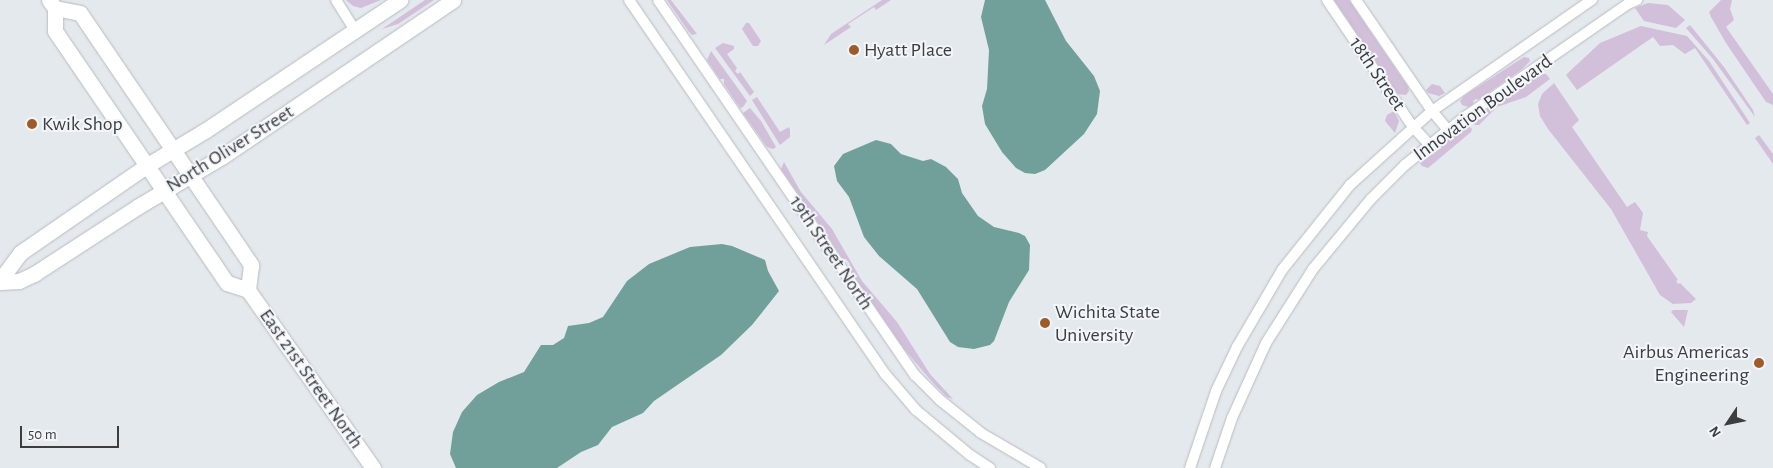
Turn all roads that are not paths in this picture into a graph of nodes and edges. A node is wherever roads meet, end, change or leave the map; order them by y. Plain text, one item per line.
1 (336, 0) edge
2 (400, 0) edge
3 (453, 0) edge
4 (629, 0) edge
5 (658, 0) edge
6 (1327, 0) edge
7 (1356, 0) edge
8 (1592, 0) edge
9 (1637, 0) edge
10 (52, 4) edge
11 (355, 30) junction
12 (1432, 111) junction
13 (1413, 127) junction
14 (1448, 130) junction
15 (1430, 145) junction
16 (173, 150) junction
17 (146, 166) junction
18 (190, 176) junction
19 (164, 191) junction
20 (0, 281) edge
21 (248, 290) junction
22 (373, 468) edge
23 (990, 468) edge
24 (1041, 468) edge
25 (1190, 468) edge
26 (1215, 468) edge

1 - 11 street
2 - 11 main road, North Oliver Street
3 - 18 main road, North Oliver Street
4 - 23 street, 19th Street North
5 - 24 street, 19th Street North
6 - 13 street, 18th Street
7 - 12 street, 18th Street
8 - 12 street, Innovation Boulevard
9 - 14 street, Innovation Boulevard
10 - 16 main road, East 21st Street North
10 - 17 main road, East 21st Street North
11 - 16 main road, North Oliver Street
12 - 13 street, Innovation Boulevard
12 - 14 street, 18th Street
13 - 15 street, 18th Street
13 - 25 street, Innovation Boulevard
14 - 15 street, Innovation Boulevard
15 - 26 street, Innovation Boulevard
16 - 17 main road, North Oliver Street
16 - 18 main road, East 21st Street North
17 - 19 main road, East 21st Street North
17 - 20 main road, North Oliver Street
18 - 19 main road, North Oliver Street
18 - 21 main road, East 21st Street North
19 - 20 main road, North Oliver Street
19 - 21 main road, East 21st Street North
21 - 22 main road, East 21st Street North

